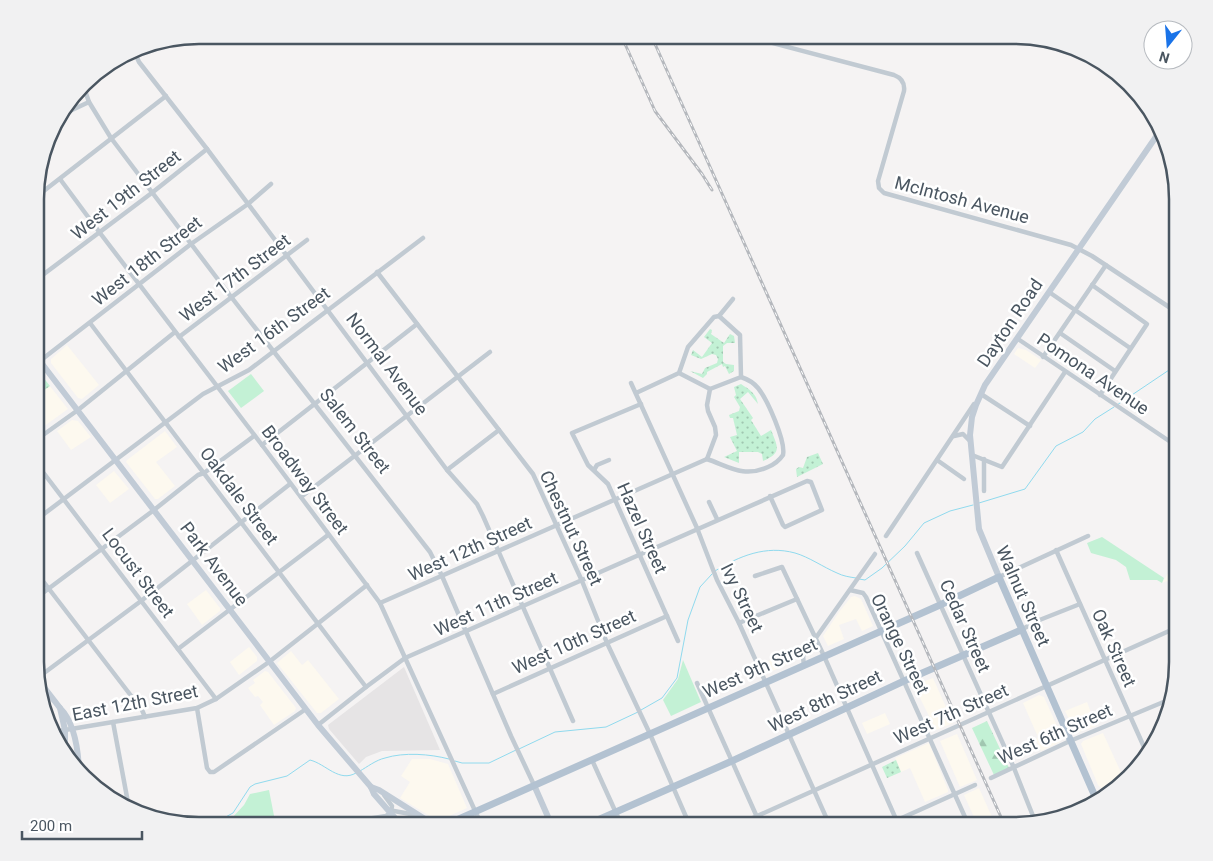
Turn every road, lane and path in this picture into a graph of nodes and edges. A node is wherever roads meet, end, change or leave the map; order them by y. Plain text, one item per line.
1 (776, 44) edge
2 (137, 57) edge
3 (85, 93) edge
4 (166, 96) junction
5 (89, 102) junction
6 (72, 110) edge
7 (1156, 137) edge
8 (111, 138) junction
9 (208, 149) junction
10 (60, 179) junction
11 (271, 184) dead end
12 (44, 191) edge
13 (154, 192) junction
14 (248, 204) junction
15 (100, 233) junction
16 (423, 238) dead end
17 (307, 240) dead end
18 (191, 244) junction
19 (1080, 249) junction
20 (287, 255) junction
21 (1106, 265) junction
22 (377, 272) junction
23 (44, 274) edge
24 (140, 284) junction
25 (1092, 285) junction
26 (1049, 292) junction
27 (232, 298) junction
28 (733, 299) dead end
29 (1169, 307) edge
30 (329, 310) junction
31 (1075, 310) junction
32 (719, 316) junction
33 (90, 323) junction
34 (417, 324) junction
35 (175, 332) junction
36 (1060, 333) junction
37 (179, 337) junction
38 (1018, 339) junction
39 (1130, 348) junction
40 (274, 351) junction
41 (490, 352) dead end
42 (44, 356) edge
43 (1043, 357) junction
44 (368, 363) junction
45 (44, 368) edge
46 (126, 371) junction
47 (1115, 371) junction
48 (1064, 372) junction
49 (679, 373) junction
50 (458, 376) junction
51 (741, 377) junction
52 (631, 383) dead end
53 (218, 387) junction
54 (710, 389) junction
55 (636, 393) junction
56 (982, 393) junction
57 (1100, 395) junction
58 (315, 404) junction
59 (641, 404) junction
60 (78, 410) junction
61 (407, 414) junction
62 (166, 421) junction
63 (1030, 426) junction
64 (499, 430) junction
65 (44, 434) edge
66 (254, 436) junction
67 (953, 436) junction
68 (971, 442) junction
69 (1169, 442) edge
70 (262, 445) junction
71 (972, 455) junction
72 (354, 456) junction
73 (707, 459) junction
74 (984, 459) junction
75 (116, 460) junction
76 (609, 460) dead end
77 (937, 460) junction
78 (447, 470) junction
79 (594, 470) junction
80 (44, 473) edge
81 (204, 473) junction
82 (672, 474) junction
83 (964, 479) dead end
84 (290, 484) junction
85 (984, 491) dead end
86 (770, 496) junction
87 (301, 498) junction
88 (64, 499) junction
89 (615, 500) junction
90 (709, 502) dead end
91 (154, 510) junction
92 (44, 514) edge
93 (717, 519) junction
94 (241, 522) junction
95 (555, 526) junction
96 (697, 528) junction
97 (328, 535) junction
98 (886, 536) dead end
99 (1088, 536) dead end
100 (103, 549) junction
101 (1056, 550) junction
102 (499, 552) junction
103 (917, 553) dead end
104 (875, 554) dead end
105 (639, 555) junction
106 (192, 560) junction
107 (279, 572) junction
108 (442, 576) junction
109 (755, 576) dead end
110 (999, 577) junction
111 (582, 581) junction
112 (44, 582) edge
113 (367, 585) junction
114 (49, 588) junction
115 (850, 590) junction
116 (44, 592) edge
117 (797, 599) junction
118 (141, 601) junction
119 (380, 603) junction
120 (1080, 604) junction
121 (940, 605) junction
122 (523, 606) junction
123 (229, 610) junction
124 (667, 616) junction
125 (317, 623) junction
126 (739, 623) junction
127 (882, 630) junction
128 (1021, 630) junction
129 (466, 632) junction
130 (1169, 632) edge
131 (816, 639) junction
132 (89, 640) junction
133 (678, 641) dead end
134 (607, 643) junction
135 (178, 649) junction
136 (963, 655) junction
137 (824, 656) junction
138 (405, 658) junction
139 (1105, 661) junction
140 (269, 662) junction
141 (804, 666) junction
142 (550, 668) junction
143 (44, 673) edge
144 (904, 681) junction
145 (766, 682) junction
146 (697, 683) dead end
147 (366, 686) junction
148 (1046, 686) junction
149 (47, 691) edge
150 (494, 694) junction
151 (216, 700) junction
152 (1164, 702) edge
153 (60, 708) junction
154 (197, 708) junction
155 (708, 708) junction
156 (847, 708) junction
157 (306, 710) junction
158 (989, 712) junction
159 (1130, 716) junction
160 (145, 717) junction
161 (573, 721) dead end
162 (113, 722) junction
163 (318, 725) junction
164 (72, 729) junction
165 (64, 730) junction
166 (60, 731) edge
167 (650, 734) junction
168 (788, 734) junction
169 (929, 738) junction
170 (65, 741) edge
171 (1070, 741) junction
172 (1143, 748) edge
173 (78, 759) edge
174 (592, 760) junction
175 (732, 761) junction
176 (872, 765) junction
177 (1014, 768) junction
178 (991, 778) dead end
179 (534, 785) junction
180 (975, 785) dead end
181 (673, 786) junction
182 (371, 787) junction
183 (379, 790) junction
184 (814, 791) junction
185 (954, 794) junction
186 (1094, 795) edge
187 (127, 799) edge
188 (475, 811) junction
189 (615, 812) junction
190 (391, 813) junction
191 (756, 816) joint
192 (1033, 816) edge
193 (380, 817) edge
194 (394, 817) edge
195 (422, 817) joint
196 (462, 817) edge
197 (478, 817) edge
198 (548, 817) edge
199 (604, 817) edge
200 (618, 817) edge
201 (686, 817) edge
202 (826, 817) edge
203 (896, 817) edge
204 (904, 817) edge
205 (965, 817) edge

1 - 19 street, McIntosh Avenue
2 - 4 street, Normal Avenue
3 - 5 street, Salem Street
4 - 8 street
4 - 9 street, Normal Avenue
5 - 6 street
5 - 8 street, Salem Street
7 - 19 street, Dayton Road
8 - 10 street
8 - 13 street, Salem Street
9 - 13 street, West 19th Street
9 - 14 street, Normal Avenue
10 - 12 street
10 - 15 street, Broadway Street
11 - 14 street, West 18th Street
13 - 15 street, West 19th Street
13 - 18 street, Salem Street
14 - 18 street, West 18th Street
14 - 20 street, Normal Avenue
15 - 23 street, West 19th Street
15 - 24 street, Broadway Street
16 - 22 street, West 16th Street
17 - 20 street, West 17th Street
18 - 24 street, West 18th Street
18 - 27 street, Salem Street
19 - 21 street, McIntosh Avenue
19 - 26 street, Dayton Road
20 - 27 street, West 17th Street
20 - 30 street, Normal Avenue
21 - 25 street
21 - 29 street, McIntosh Avenue
22 - 30 street, West 16th Street
22 - 34 street, Chestnut Street
24 - 33 street, West 18th Street
24 - 35 street, Broadway Street
25 - 31 street
25 - 39 street
26 - 31 street
26 - 38 street, Dayton Road
27 - 37 street, West 17th Street
27 - 40 street, Salem Street
28 - 32 street
30 - 40 street, West 16th Street
30 - 44 street, Normal Avenue
31 - 36 street
31 - 39 street
32 - 49 street
32 - 51 street
33 - 42 street, West 18th Street
33 - 46 street, Oakdale Street
34 - 44 street
34 - 50 street, Chestnut Street
35 - 37 street, Broadway Street
35 - 46 street, West 17th Street
36 - 43 street
36 - 47 street
37 - 53 street, Broadway Street
38 - 43 street, Pomona Avenue
38 - 56 street, Dayton Road
39 - 47 street
40 - 53 street, West 16th Street
40 - 58 street, Salem Street
41 - 50 street
43 - 48 street, Pomona Avenue
44 - 58 street
44 - 61 street, Normal Avenue
45 - 60 street, Park Avenue
46 - 60 street, West 17th Street
46 - 62 street, Oakdale Street
47 - 57 street
48 - 57 street, Pomona Avenue
48 - 63 street
49 - 54 street
49 - 55 street
50 - 61 street
50 - 64 street, Chestnut Street
51 - 54 street
51 - 73 street
52 - 55 street, Ivy Street
53 - 62 street, West 16th Street
53 - 66 street, Broadway Street
54 - 73 street
55 - 59 street, Ivy Street
56 - 63 street
56 - 67 street, Dayton Road
56 - 68 street, Walnut Street
57 - 69 street, Pomona Avenue
58 - 70 street
58 - 72 street, Salem Street
59 - 79 street, Hazel Street
59 - 82 street, Ivy Street
60 - 65 street, West 17th Street
60 - 75 street, Park Avenue
61 - 72 street
61 - 78 street, Normal Avenue
62 - 75 street, West 16th Street
62 - 81 street, Oakdale Street
63 - 74 street
64 - 78 street
64 - 95 street, Chestnut Street
66 - 70 street, Broadway Street
66 - 81 street
67 - 68 street
67 - 77 street, Dayton Road
68 - 71 street, Walnut Street
70 - 84 street, Broadway Street
71 - 74 street
71 - 110 street, Walnut Street
72 - 87 street
72 - 108 street, Salem Street
73 - 82 street, West 12th Street
74 - 85 street
75 - 88 street, West 16th Street
75 - 91 street, Park Avenue
76 - 79 street
77 - 83 street
77 - 98 street, Dayton Road
78 - 102 street, Normal Avenue
79 - 89 street, Hazel Street
80 - 88 street, Locust Street
81 - 91 street
81 - 94 street, Oakdale Street
82 - 89 street, West 12th Street
82 - 96 street, Ivy Street
84 - 87 street, Broadway Street
84 - 94 street
86 - 86 street, West 11th Street
86 - 93 street, West 11th Street
87 - 97 street, Broadway Street
88 - 92 street, West 16th Street
88 - 100 street, Locust Street
89 - 95 street, West 12th Street
89 - 105 street, Hazel Street
90 - 93 street
91 - 100 street
91 - 106 street, Park Avenue
93 - 96 street, West 11th Street
94 - 106 street
94 - 107 street, Oakdale Street
95 - 102 street, West 12th Street
95 - 111 street, Chestnut Street
96 - 105 street, West 11th Street
96 - 126 street, Ivy Street
97 - 107 street
97 - 113 street, Broadway Street
99 - 101 street, West 9th Street
100 - 114 street
100 - 118 street, Locust Street
101 - 110 street, West 9th Street
101 - 120 street, Oak Street
102 - 108 street, West 12th Street
102 - 122 street, Normal Avenue
103 - 121 street, Cedar Street
104 - 115 street
105 - 111 street, West 11th Street
105 - 124 street, Hazel Street
106 - 118 street
106 - 123 street, Park Avenue
107 - 123 street
107 - 125 street, Oakdale Street
108 - 119 street, West 12th Street
108 - 129 street, Salem Street
109 - 117 street
110 - 121 main road, West 9th Street
110 - 128 main road, Walnut Street
111 - 122 street, West 11th Street
111 - 134 street, Chestnut Street
112 - 114 street
113 - 119 street, Broadway Street
113 - 125 street
114 - 116 street
114 - 132 street
115 - 127 street, Orange Street
115 - 131 street
117 - 126 street
117 - 131 street
118 - 132 street
118 - 135 street, Locust Street
119 - 138 street, Broadway Street
120 - 128 street, West 8th Street
120 - 139 street, Oak Street
121 - 127 main road, West 9th Street
121 - 136 street, Cedar Street
122 - 129 street, West 11th Street
122 - 142 street, Normal Avenue
123 - 135 street
123 - 140 street, Park Avenue
124 - 133 street, Hazel Street
124 - 134 street, West 10th Street
125 - 140 street
125 - 147 street, Oakdale Street
126 - 145 street, Ivy Street
127 - 137 main road, West 9th Street
127 - 144 street, Orange Street
128 - 136 main road, West 8th Street
128 - 148 main road, Walnut Street
129 - 138 street, West 11th Street
129 - 150 street, Salem Street
130 - 139 street, West 7th Street
131 - 137 street
131 - 141 street
132 - 143 street
132 - 160 street
134 - 142 street, West 10th Street
134 - 167 street, Chestnut Street
135 - 151 street, Locust Street
136 - 144 main road, West 8th Street
136 - 158 street, Cedar Street
137 - 141 main road, West 9th Street
137 - 156 street
138 - 147 street, West 11th Street
138 - 188 street, Broadway Street
139 - 148 street, West 7th Street
139 - 159 street, Oak Street
140 - 151 street, East 12th Street
140 - 157 street, Park Avenue
141 - 145 main road, West 9th Street
142 - 150 street, West 10th Street
142 - 161 street, Normal Avenue
144 - 156 main road, West 8th Street
144 - 169 street, Orange Street
145 - 155 main road, West 9th Street
145 - 168 street, Ivy Street
146 - 155 street
147 - 163 street, West 11th Street
148 - 158 street, West 7th Street
148 - 171 main road, Walnut Street
149 - 153 street
150 - 179 street, Salem Street
151 - 154 street, East 12th Street
152 - 159 street, West 6th Street
153 - 164 street
153 - 165 street
154 - 157 street
154 - 160 street, East 12th Street
155 - 167 main road, West 9th Street
155 - 175 street
156 - 168 main road, West 8th Street
156 - 176 street
157 - 163 street, Park Avenue
158 - 169 street, West 7th Street
158 - 177 street, Cedar Street
159 - 171 street, West 6th Street
159 - 172 street, Oak Street
160 - 162 street, East 12th Street
162 - 164 street, East 12th Street
162 - 187 street
163 - 182 street, Park Avenue
164 - 165 street, East 12th Street
164 - 173 street
165 - 166 street, East 12th Street
165 - 170 street
167 - 174 main road, West 9th Street
167 - 181 street, Chestnut Street
168 - 175 main road, West 8th Street
168 - 184 street, Ivy Street
169 - 176 street, West 7th Street
169 - 185 street, Orange Street
171 - 177 street, West 6th Street
171 - 186 main road, Walnut Street
174 - 179 main road, West 9th Street
174 - 189 street
175 - 181 main road, West 8th Street
175 - 191 street
176 - 184 street, West 7th Street
176 - 203 street
177 - 178 street, West 6th Street
177 - 192 street, Cedar Street
179 - 188 main road, West 9th Street
179 - 198 street, Salem Street
180 - 185 street
181 - 189 main road, West 8th Street
181 - 201 street, Chestnut Street
182 - 183 street
182 - 190 street, Park Avenue
183 - 190 street
183 - 195 street
184 - 191 street, West 7th Street
184 - 202 street, Ivy Street
185 - 204 street
185 - 205 street, Orange Street
188 - 196 main road, West 9th Street
188 - 197 street, Broadway Street
189 - 199 main road, West 8th Street
189 - 200 street
190 - 193 street
190 - 194 street, Park Avenue
190 - 195 street

